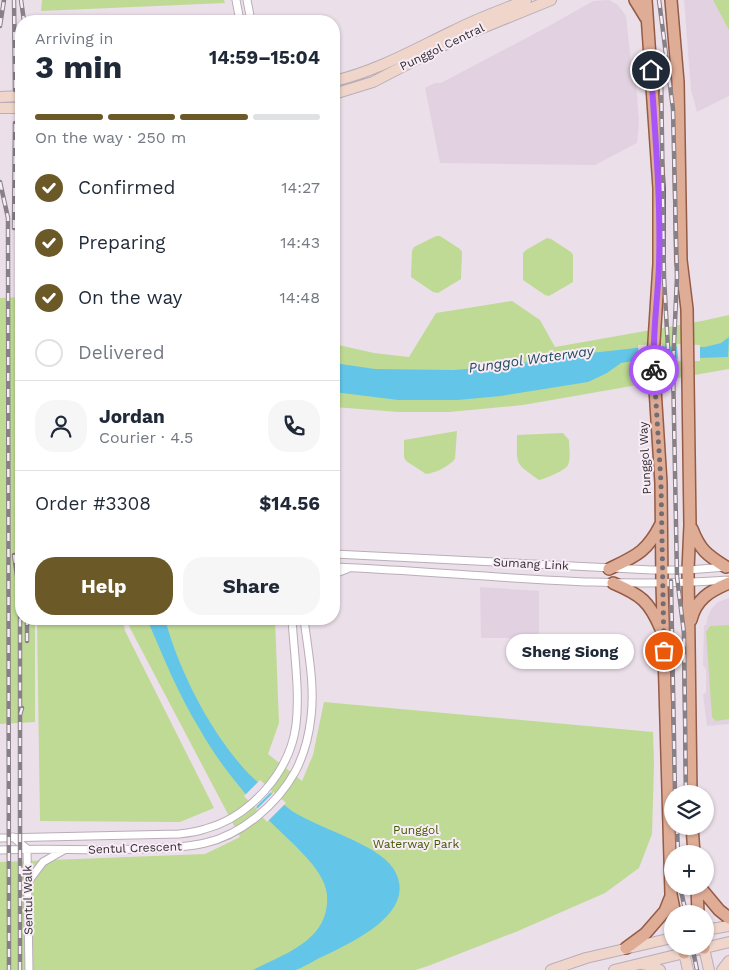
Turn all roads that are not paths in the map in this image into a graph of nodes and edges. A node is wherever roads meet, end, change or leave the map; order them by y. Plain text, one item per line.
1 (236, 0) edge
2 (247, 0) edge
3 (526, 0) edge
4 (551, 0) edge
5 (635, 0) edge
6 (646, 0) edge
7 (671, 0) edge
8 (239, 15) edge
9 (251, 15) edge
10 (648, 22) junction
11 (340, 79) edge
12 (340, 92) edge
13 (15, 96) edge
14 (0, 97) edge
15 (0, 108) edge
16 (15, 108) edge
17 (662, 522) junction
18 (690, 525) junction
19 (340, 554) edge
20 (340, 567) edge
21 (727, 567) edge
22 (352, 568) junction
23 (609, 569) junction
24 (688, 570) junction
25 (662, 571) junction
26 (340, 572) edge
27 (729, 582) edge
28 (613, 583) junction
29 (689, 583) junction
30 (662, 584) junction
31 (292, 625) edge
32 (305, 625) edge
33 (689, 629) junction
34 (663, 635) junction
35 (691, 785) edge
36 (12, 837) junction
37 (0, 838) edge
38 (669, 845) edge
39 (27, 849) junction
40 (0, 850) edge
41 (64, 850) junction
42 (28, 882) junction
43 (671, 895) edge
44 (706, 895) edge
45 (729, 918) edge
46 (729, 926) edge
47 (714, 928) edge
48 (664, 940) edge
49 (729, 942) edge
50 (714, 945) edge
51 (626, 948) junction
52 (668, 955) edge
53 (684, 955) edge
54 (706, 955) edge
55 (729, 960) edge
56 (641, 964) junction
57 (29, 970) edge
58 (551, 970) edge
59 (614, 970) edge
60 (660, 970) edge
61 (688, 970) edge
62 (709, 970) edge
63 (722, 970) edge

1 - 8 street
2 - 9 street
3 - 11 main road, Punggol Central
4 - 12 main road, Punggol Central
5 - 10 main road
6 - 10 main road, Punggol Way
7 - 18 main road
10 - 17 main road, Punggol Way
13 - 14 main road
15 - 16 main road
17 - 23 main road
17 - 25 main road, Punggol Way
18 - 21 main road
18 - 24 main road
19 - 23 street, Sumang Link
20 - 22 street, Sumang Link
21 - 24 street, Sumang Link
22 - 26 street
22 - 28 street, Sumang Link
23 - 25 street, Sumang Link
24 - 25 street, Sumang Link
24 - 29 main road
25 - 30 main road, Punggol Way
27 - 29 street, Sumang Link
27 - 33 main road
28 - 30 street, Sumang Link
28 - 34 main road
29 - 30 street, Sumang Link
29 - 33 main road
30 - 34 main road, Punggol Way
31 - 36 street, Sentul Crescent
32 - 41 street, Sentul Crescent
33 - 35 main road
34 - 38 main road, Punggol Way
36 - 37 street, Sentul Crescent
36 - 39 street, Sentul Walk
39 - 40 street, Sentul Crescent
39 - 41 street, Sentul Crescent
39 - 42 street, Sentul Walk
41 - 42 street
42 - 57 street, Sentul Walk
43 - 51 main road
44 - 45 main road
46 - 47 main road
48 - 51 main road
49 - 50 main road
51 - 58 main road
52 - 56 main road
53 - 61 main road
54 - 62 main road
55 - 63 main road
56 - 59 main road
56 - 60 main road

